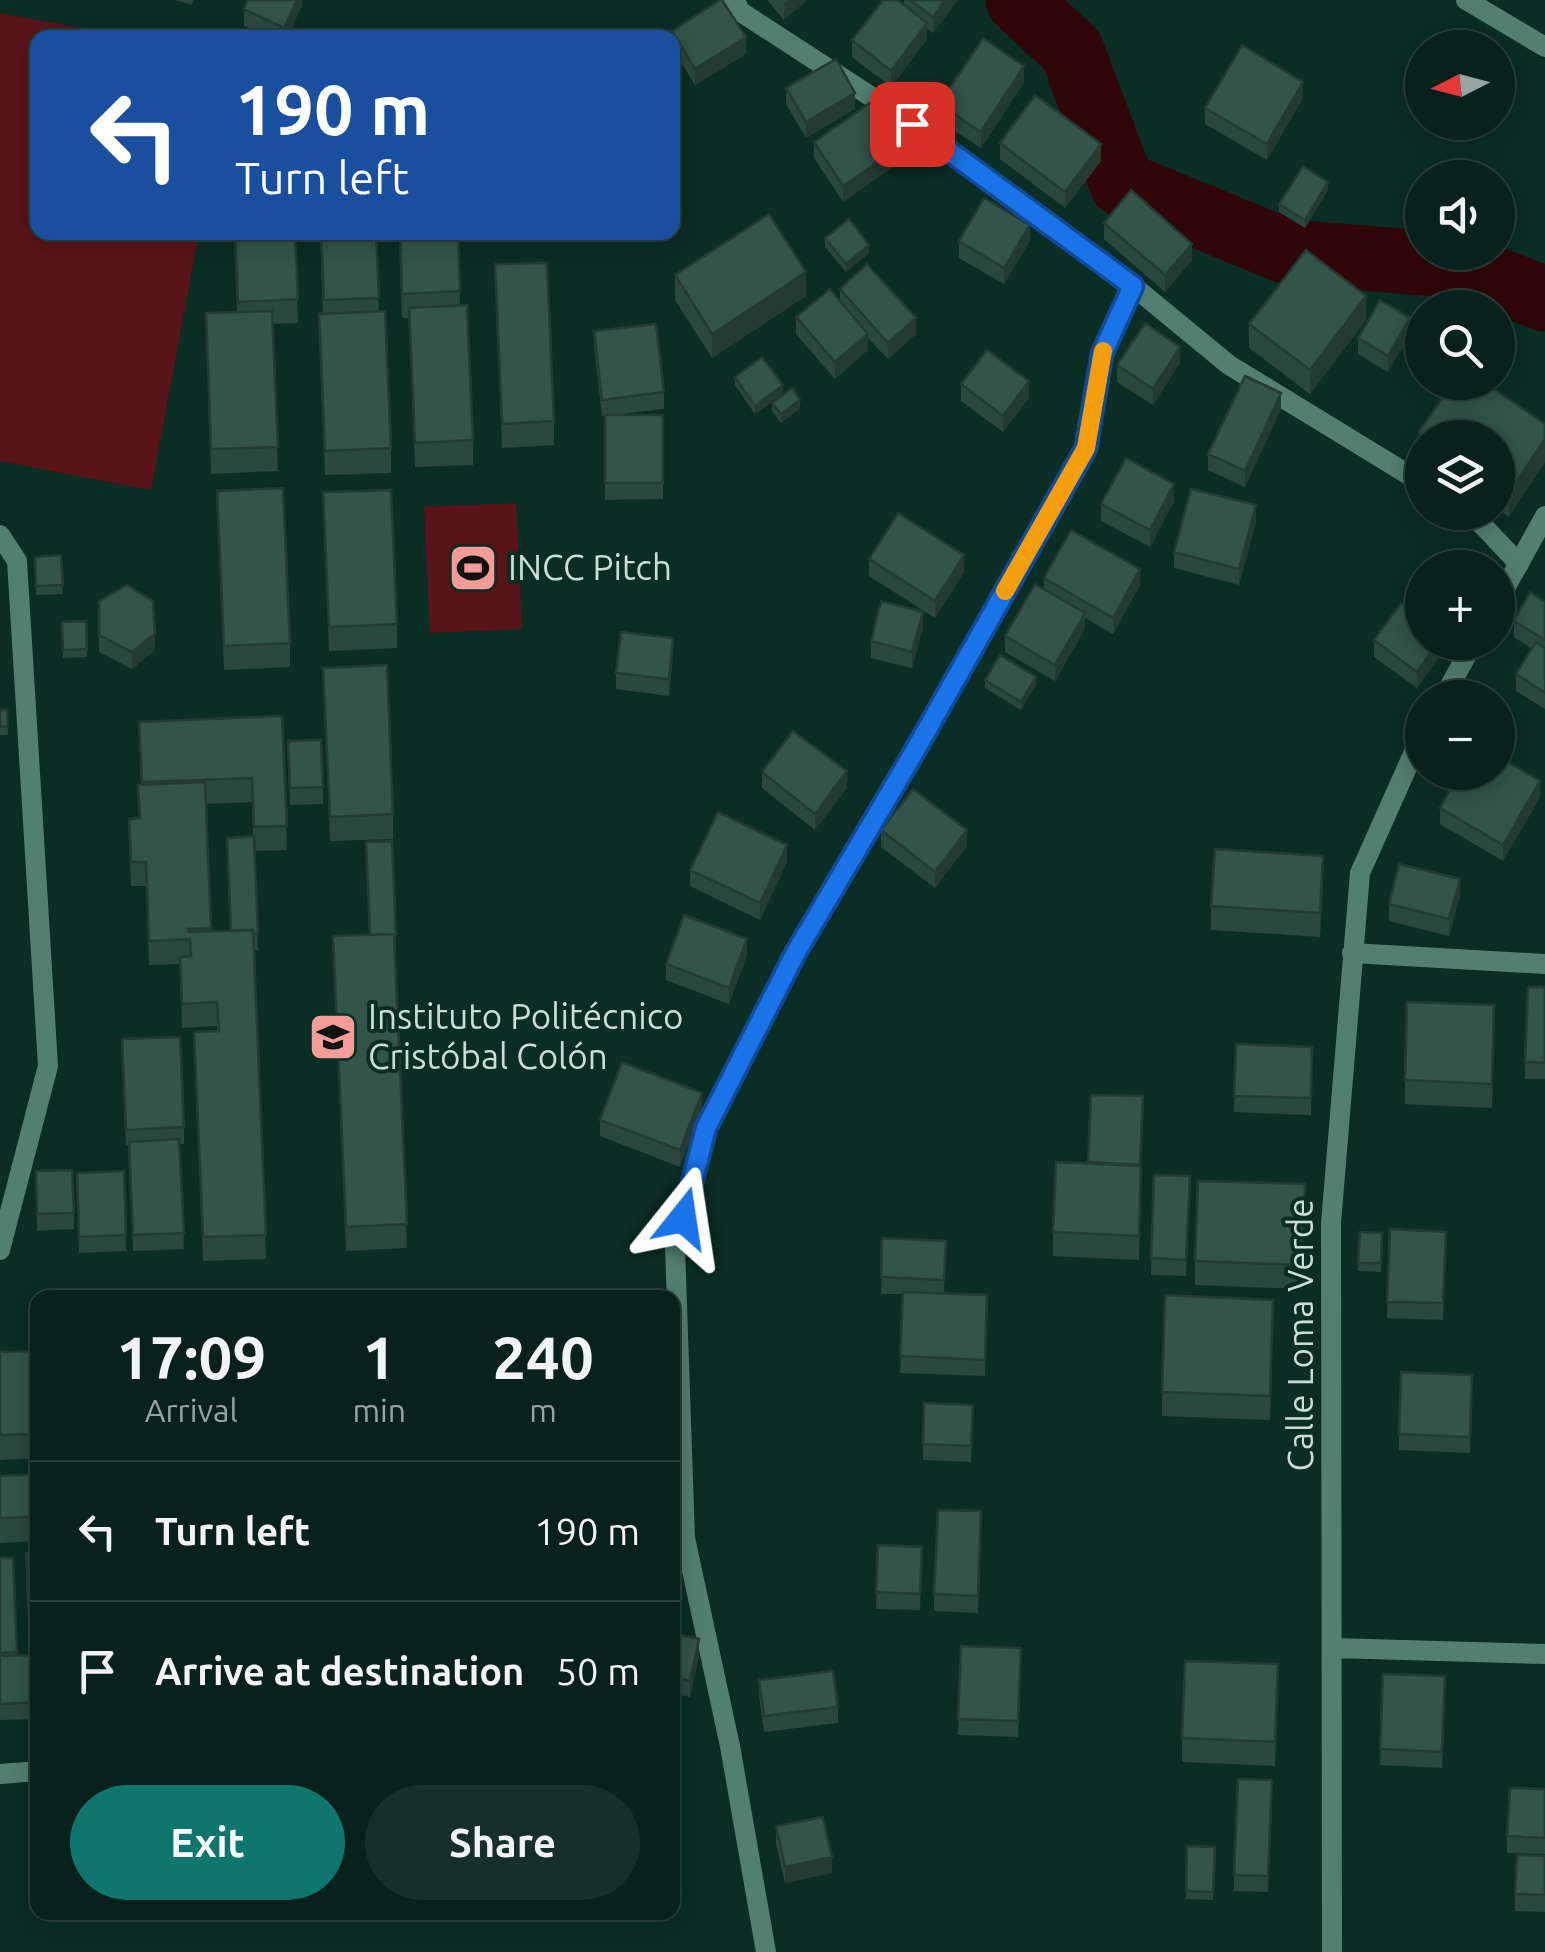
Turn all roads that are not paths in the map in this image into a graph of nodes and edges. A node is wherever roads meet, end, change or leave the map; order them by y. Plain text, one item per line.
1 (734, 0) edge
2 (1466, 0) edge
3 (1545, 47) edge
4 (1133, 286) junction
5 (1405, 473) edge
6 (1545, 516) edge
7 (1487, 530) edge
8 (0, 535) edge
9 (1519, 564) junction
10 (1515, 571) edge
11 (1405, 772) edge
12 (1352, 953) junction
13 (1545, 964) edge
14 (0, 1250) edge
15 (676, 1290) edge
16 (680, 1392) edge
17 (1332, 1648) junction
18 (1545, 1654) edge
19 (30, 1772) edge
20 (0, 1774) edge
21 (766, 1952) edge
22 (1332, 1952) edge

1 - 4 street
2 - 3 street
4 - 5 street
4 - 15 street
6 - 9 street
7 - 9 street
8 - 14 street
9 - 10 street
11 - 12 street, Calle Loma Verde
12 - 13 street
12 - 17 street, Calle Loma Verde
16 - 21 street
17 - 18 street
17 - 22 street, Calle Loma Verde
19 - 20 street

